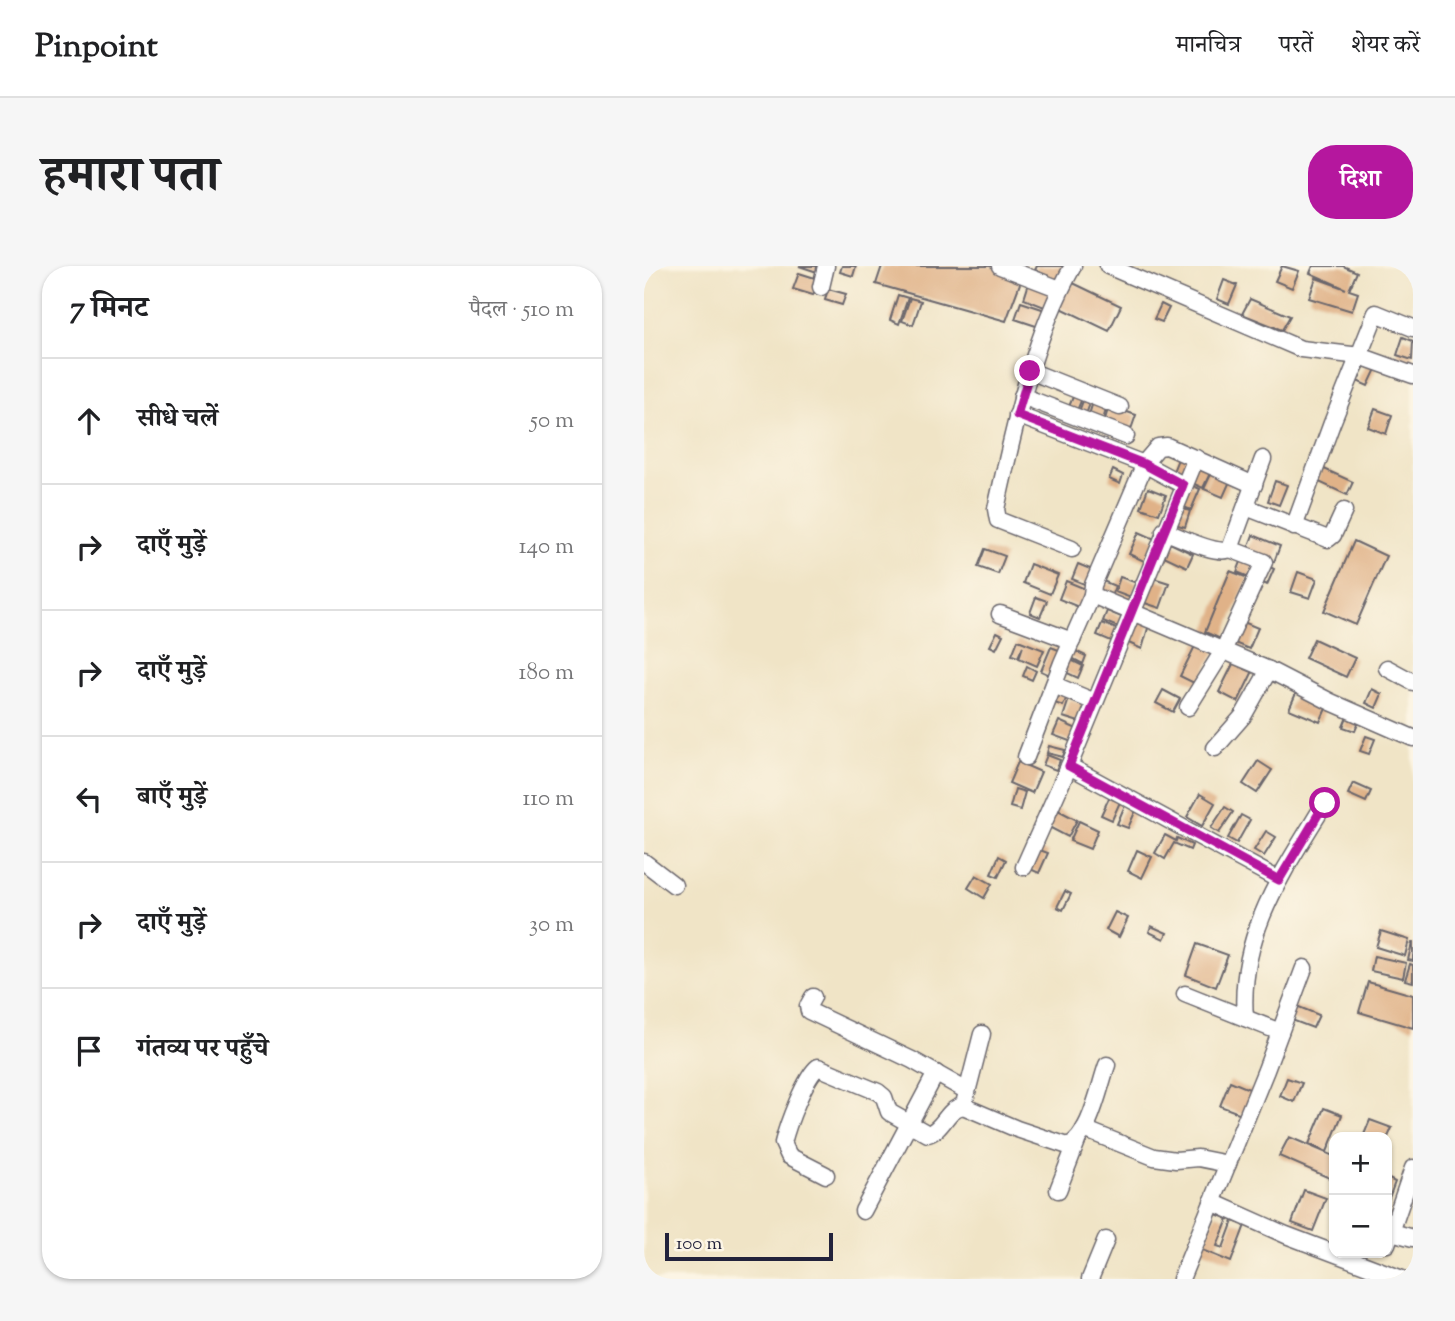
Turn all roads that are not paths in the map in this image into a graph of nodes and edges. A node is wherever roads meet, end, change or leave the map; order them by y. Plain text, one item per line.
1 (826, 266) edge
2 (1073, 266) edge
3 (1108, 266) edge
4 (1008, 268) edge
5 (821, 287) dead end
6 (1060, 289) junction
7 (1413, 328) edge
8 (1360, 356) junction
9 (1030, 371) junction
10 (1413, 375) edge
11 (1022, 396) junction
12 (1119, 407) dead end
13 (1017, 415) junction
14 (1126, 436) dead end
15 (1196, 458) junction
16 (1263, 458) dead end
17 (1144, 464) junction
18 (1183, 485) junction
19 (1254, 485) junction
20 (1246, 507) junction
21 (1344, 511) dead end
22 (1294, 527) junction
23 (1164, 531) junction
24 (1072, 549) dead end
25 (1230, 549) junction
26 (1092, 595) junction
27 (1132, 613) junction
28 (1000, 614) dead end
29 (1072, 641) junction
30 (1223, 651) junction
31 (1387, 668) dead end
32 (1269, 670) junction
33 (1413, 682) edge
34 (1054, 685) junction
35 (1095, 702) junction
36 (1188, 707) dead end
37 (1413, 738) edge
38 (1215, 748) dead end
39 (1026, 757) dead end
40 (1069, 766) junction
41 (1325, 803) dead end
42 (644, 862) edge
43 (1024, 867) dead end
44 (1279, 880) junction
45 (674, 885) dead end
46 (1304, 968) dead end
47 (1185, 994) dead end
48 (813, 997) dead end
49 (1245, 1018) junction
50 (1280, 1032) junction
51 (982, 1034) dead end
52 (1107, 1065) dead end
53 (936, 1073) junction
54 (965, 1098) junction
55 (909, 1125) junction
56 (1081, 1135) junction
57 (1228, 1164) junction
58 (1413, 1168) edge
59 (826, 1175) dead end
60 (1058, 1190) dead end
61 (1408, 1196) edge
62 (1212, 1202) junction
63 (863, 1211) dead end
64 (1392, 1231) edge
65 (1392, 1238) edge
66 (1413, 1238) edge
67 (1106, 1240) dead end
68 (1381, 1258) edge
69 (1374, 1275) edge
70 (1090, 1279) edge
71 (1181, 1279) edge
72 (1402, 1279) edge

1 - 5 street
2 - 6 street
3 - 8 street
4 - 6 street
6 - 9 street
7 - 8 street
8 - 10 street
8 - 22 street
9 - 11 street
9 - 12 street
11 - 13 street
11 - 14 street
13 - 17 street
13 - 24 street
15 - 17 street
15 - 18 street
15 - 19 street
16 - 19 street
17 - 18 street
17 - 26 street
18 - 23 street
19 - 20 street
20 - 22 street
20 - 25 street
21 - 22 street
23 - 25 street
23 - 27 street
25 - 30 street
26 - 27 street
26 - 29 street
27 - 30 street
27 - 35 street
28 - 29 street
29 - 34 street
30 - 32 street
30 - 36 street
31 - 33 street
32 - 37 street
32 - 38 street
34 - 35 street
34 - 39 street
35 - 40 street
40 - 43 street
40 - 44 street
41 - 44 street
42 - 45 street
44 - 49 street
46 - 50 street
47 - 49 street
48 - 53 street
49 - 50 street
50 - 57 street
51 - 54 street
52 - 56 street
53 - 54 street
53 - 55 street
54 - 55 street
54 - 56 street
55 - 59 street
55 - 63 street
56 - 57 street
56 - 60 street
57 - 62 street
58 - 61 street
61 - 64 street
62 - 69 street
62 - 71 street
65 - 66 street
67 - 70 street
68 - 69 street
69 - 72 street

